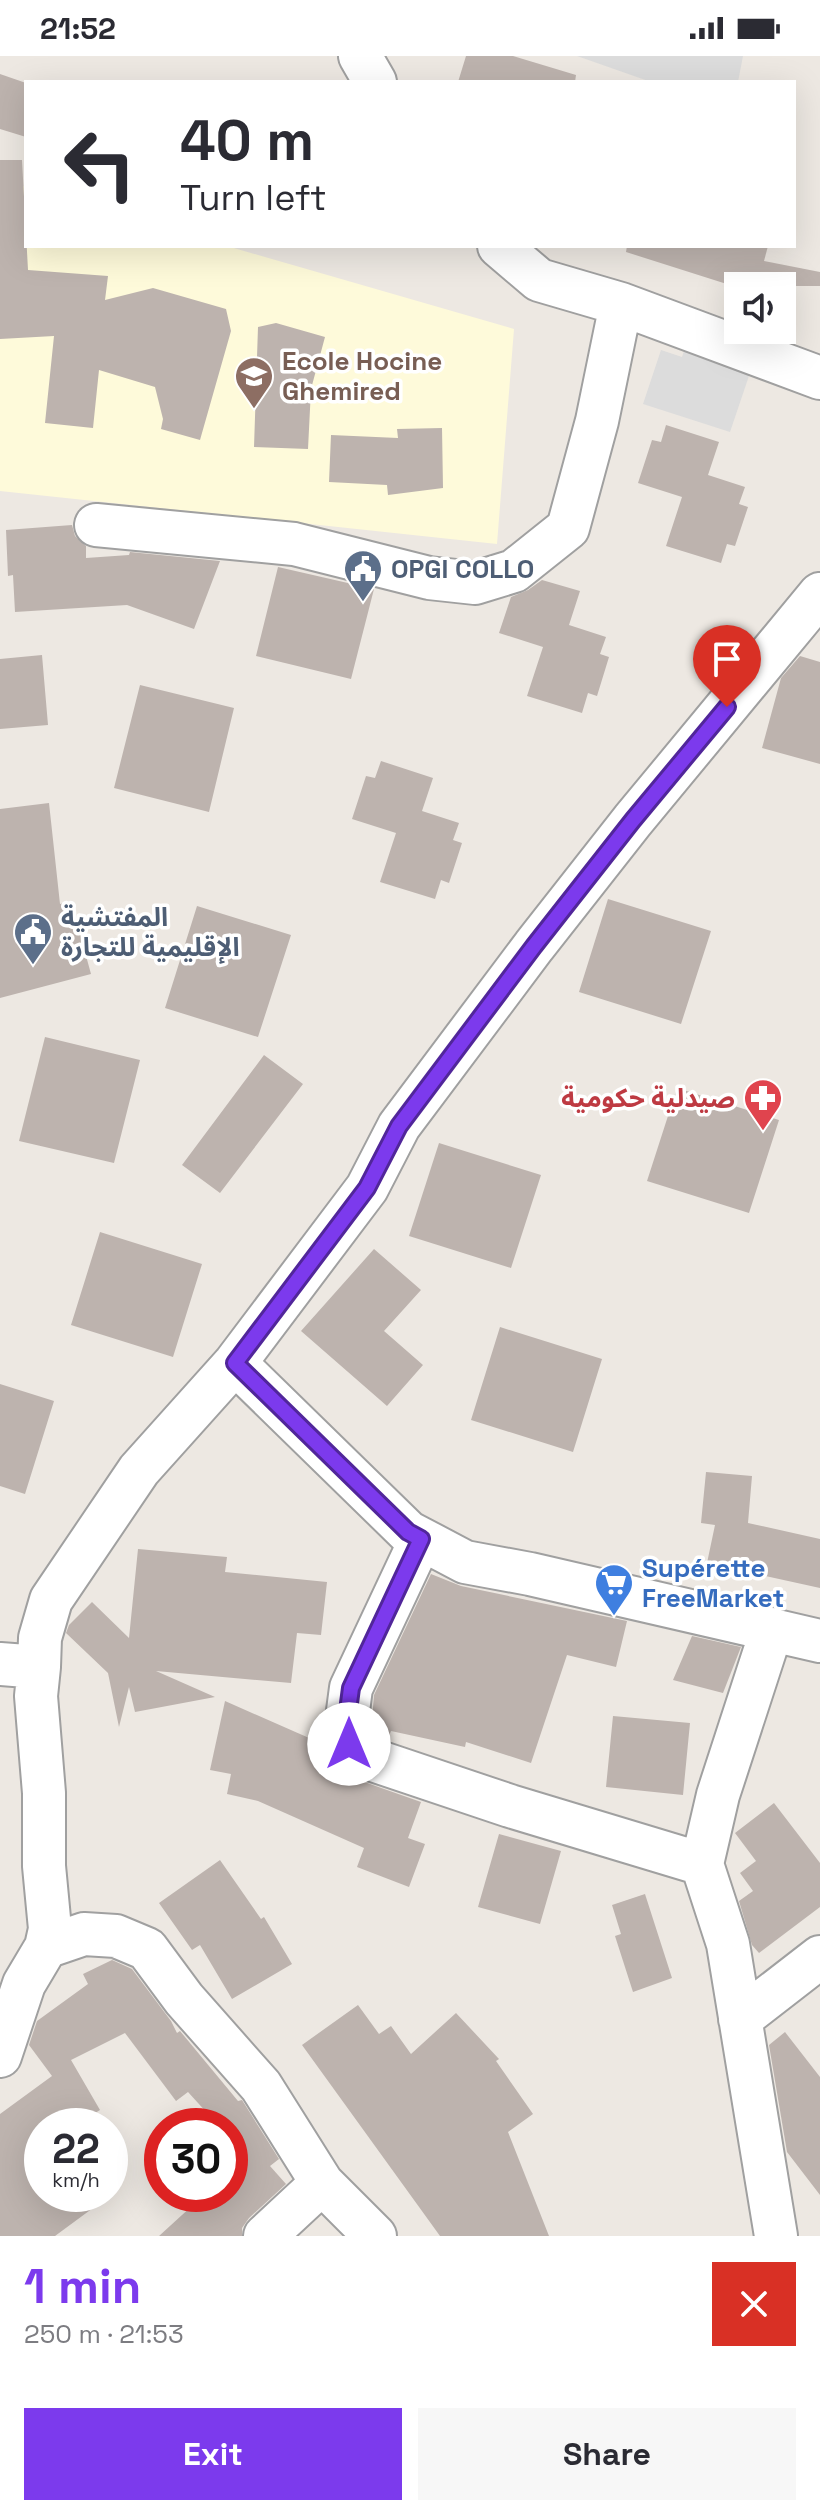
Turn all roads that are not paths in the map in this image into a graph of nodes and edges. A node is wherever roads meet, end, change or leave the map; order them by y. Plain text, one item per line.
1 (360, 56) edge
2 (374, 80) edge
3 (501, 248) edge
4 (621, 304) junction
5 (820, 378) edge
6 (96, 525) dead end
7 (820, 594) edge
8 (235, 1363) junction
9 (421, 1539) junction
10 (772, 1629) junction
11 (820, 1641) edge
12 (19, 1666) edge
13 (702, 1864) junction
14 (46, 1947) junction
15 (820, 1957) edge
16 (740, 2019) junction
17 (0, 2056) edge
18 (322, 2183) junction
19 (368, 2233) edge
20 (265, 2236) edge
21 (776, 2236) edge

1 - 2 street
3 - 4 street
4 - 5 street
4 - 6 street
7 - 8 street
8 - 9 street
8 - 12 street
9 - 10 street
9 - 13 street
10 - 11 street
10 - 13 street
12 - 14 street
13 - 16 street
14 - 17 street
14 - 18 street
15 - 16 street
16 - 21 street
18 - 19 street
18 - 20 street

